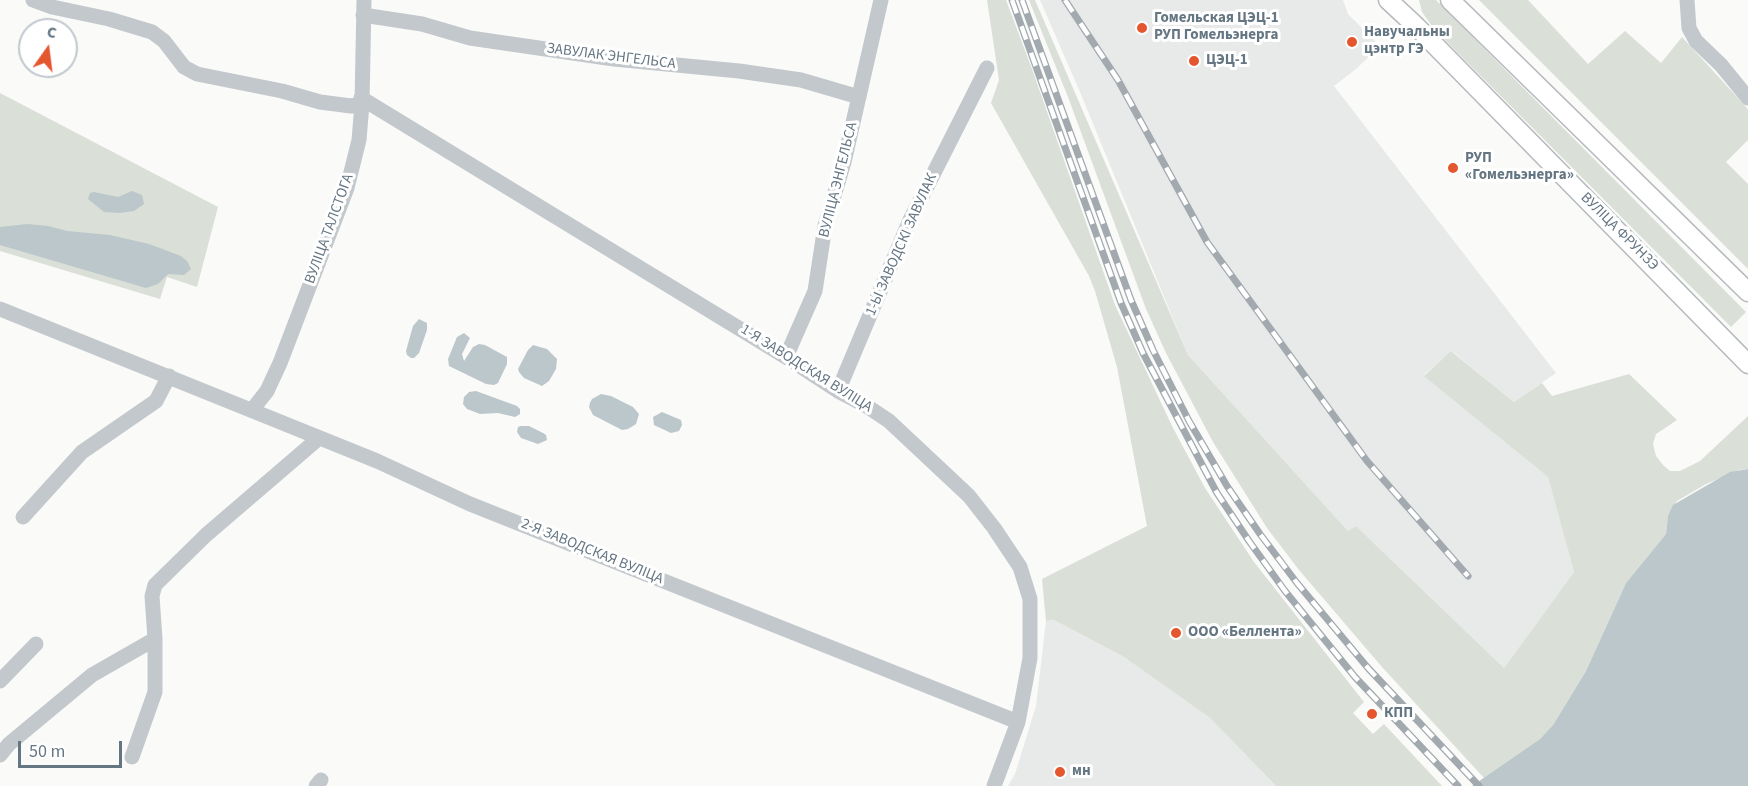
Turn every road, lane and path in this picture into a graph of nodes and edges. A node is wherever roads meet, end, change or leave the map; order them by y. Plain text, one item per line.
1 (33, 0) edge
2 (881, 0) edge
3 (1388, 0) edge
4 (1450, 0) edge
5 (1687, 0) edge
6 (364, 7) edge
7 (987, 68) dead end
8 (859, 97) junction
9 (1748, 98) edge
10 (362, 101) junction
11 (1748, 292) edge
12 (0, 309) edge
13 (786, 357) junction
14 (1748, 364) edge
15 (169, 376) junction
16 (838, 391) junction
17 (252, 410) junction
18 (319, 438) junction
19 (23, 517) dead end
20 (155, 639) junction
21 (36, 644) dead end
22 (0, 681) edge
23 (1018, 722) junction
24 (0, 755) edge
25 (132, 757) dead end
26 (994, 786) edge

1 - 10 street
2 - 8 street, ВУЛІЦА ЭНГЕЛЬСА
3 - 14 main road, ВУЛІЦА ФРУНЗЭ
4 - 11 main road
5 - 9 street
6 - 8 street, ЗАВУЛАК ЭНГЕЛЬСА
6 - 10 street, ВУЛІЦА ТАЛСТОГА
7 - 16 street, 1-Ы ЗАВОДСКІ ЗАВУЛАК
8 - 13 street, ВУЛІЦА ЭНГЕЛЬСА
10 - 13 street, 1-Я ЗАВОДСКАЯ ВУЛІЦА
10 - 17 street, ВУЛІЦА ТАЛСТОГА
12 - 15 street, 2-Я ЗАВОДСКАЯ ВУЛІЦА
13 - 16 street, 1-Я ЗАВОДСКАЯ ВУЛІЦА
15 - 17 street, 2-Я ЗАВОДСКАЯ ВУЛІЦА
15 - 19 street
16 - 23 street, 1-Я ЗАВОДСКАЯ ВУЛІЦА
17 - 18 street, 2-Я ЗАВОДСКАЯ ВУЛІЦА
18 - 20 street
18 - 23 street, 2-Я ЗАВОДСКАЯ ВУЛІЦА
20 - 24 street
20 - 25 street
21 - 22 street
23 - 26 street, 1-Я ЗАВОДСКАЯ ВУЛІЦА

